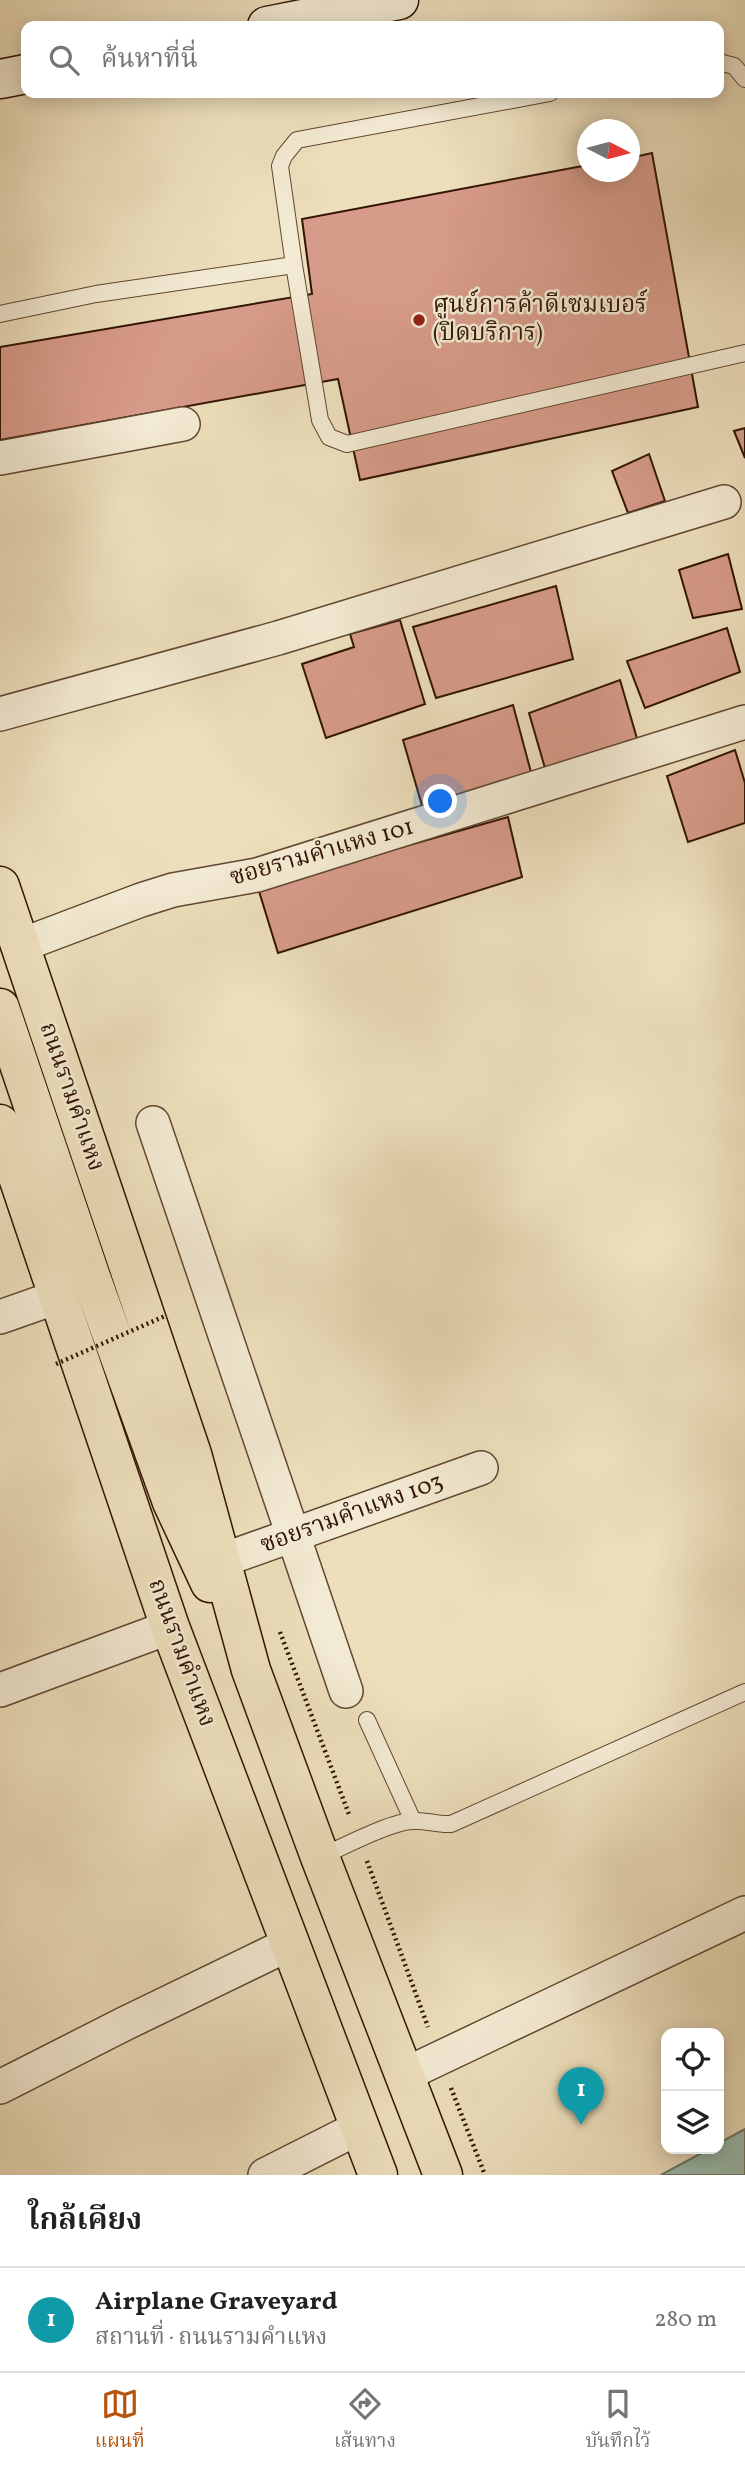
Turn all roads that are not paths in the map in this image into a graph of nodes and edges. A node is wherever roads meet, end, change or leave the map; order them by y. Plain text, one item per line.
1 (399, 0) edge
2 (292, 21) edge
3 (724, 63) edge
4 (21, 75) edge
5 (0, 79) edge
6 (745, 79) edge
7 (523, 98) edge
8 (294, 265) junction
9 (0, 314) edge
10 (745, 353) edge
11 (183, 424) dead end
12 (0, 458) edge
13 (724, 502) dead end
14 (0, 714) edge
15 (745, 722) edge
16 (0, 886) edge
17 (19, 946) junction
18 (0, 1008) edge
19 (153, 1123) dead end
20 (0, 1124) edge
21 (57, 1297) junction
22 (0, 1317) edge
23 (481, 1468) dead end
24 (292, 1535) junction
25 (222, 1560) junction
26 (170, 1627) junction
27 (251, 1670) junction
28 (0, 1690) edge
29 (346, 1691) dead end
30 (745, 1692) edge
31 (367, 1720) dead end
32 (414, 1821) junction
33 (320, 1857) junction
34 (745, 1913) edge
35 (289, 1944) junction
36 (404, 2075) junction
37 (0, 2087) edge
38 (360, 2127) junction
39 (265, 2175) edge
40 (378, 2175) edge
41 (443, 2175) edge

1 - 2 main road
3 - 6 lane
4 - 5 main road
7 - 8 lane
8 - 9 lane
8 - 10 lane
11 - 12 street
13 - 14 street
15 - 17 street, ซอยรามคำแหง 101
16 - 17 main road, ถนนรามคำแหง
17 - 25 main road, ถนนรามคำแหง
18 - 27 main road, ถนนรามคำแหง
19 - 24 street
20 - 21 main road, ถนนรามคำแหง
21 - 22 street
21 - 26 main road, ถนนรามคำแหง
23 - 24 street, ซอยรามคำแหง 103
24 - 25 street, ซอยรามคำแหง 103
24 - 29 street
25 - 27 main road, ถนนรามคำแหง
26 - 28 street
26 - 35 main road, ถนนรามคำแหง
27 - 33 main road, ถนนรามคำแหง
30 - 32 lane
31 - 32 lane
32 - 33 lane
33 - 36 main road, ถนนรามคำแหง
34 - 36 street
35 - 37 street
35 - 38 main road, ถนนรามคำแหง
36 - 41 main road, ถนนรามคำแหง
38 - 39 street
38 - 40 main road, ถนนรามคำแหง

